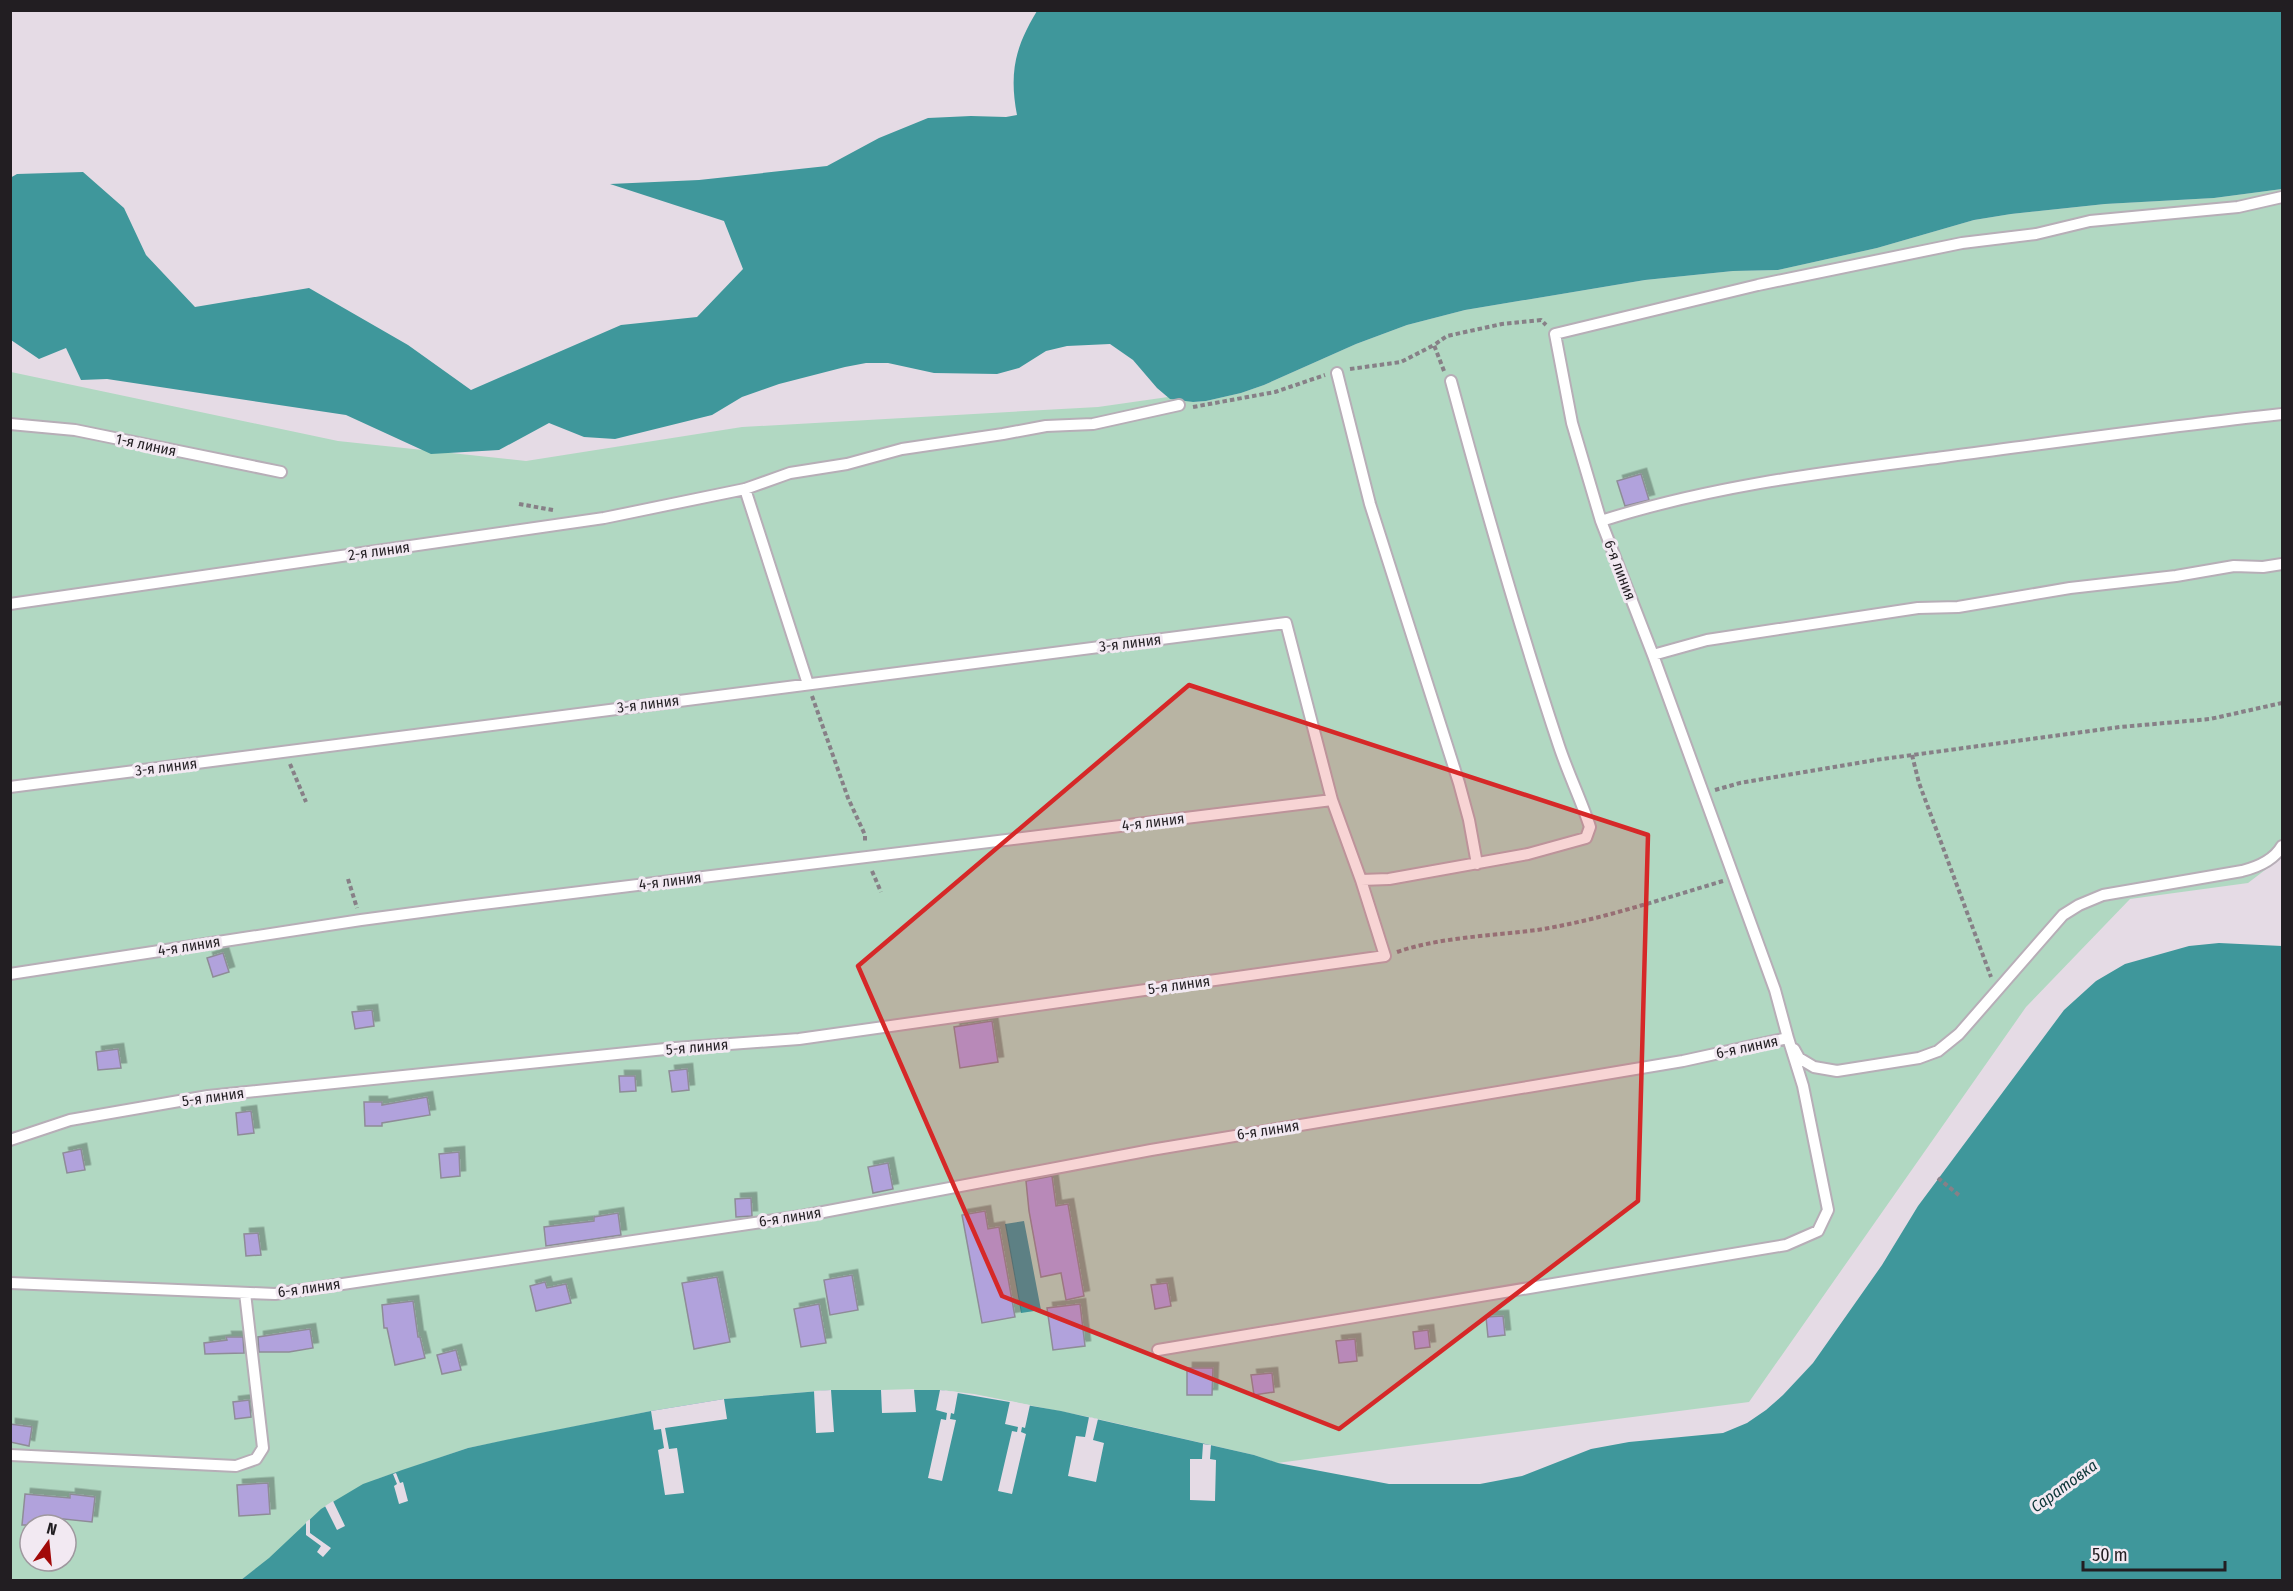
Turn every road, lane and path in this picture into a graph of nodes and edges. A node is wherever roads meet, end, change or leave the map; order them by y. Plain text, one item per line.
1 (2283, 197) edge
2 (1555, 334) junction
3 (1434, 345) junction
4 (1337, 373) junction
5 (1451, 381) joint
6 (1179, 405) joint
7 (2283, 414) edge
8 (10, 424) edge
9 (281, 472) dead end
10 (745, 489) junction
11 (1601, 520) junction
12 (2283, 564) edge
13 (10, 604) edge
14 (1653, 655) junction
15 (808, 684) junction
16 (2283, 703) edge
17 (285, 752) junction
18 (1912, 755) junction
19 (10, 788) edge
20 (1703, 793) junction
21 (1332, 800) junction
22 (306, 802) dead end
23 (2283, 846) edge
24 (867, 857) junction
25 (1477, 864) junction
26 (1734, 878) junction
27 (348, 879) dead end
28 (1361, 880) junction
29 (881, 892) dead end
30 (361, 920) junction
31 (1385, 956) junction
32 (10, 974) edge
33 (1996, 992) junction
34 (1788, 1038) junction
35 (10, 1140) edge
36 (1938, 1178) dead end
37 (1960, 1196) dead end
38 (10, 1283) edge
39 (245, 1293) junction
40 (1158, 1350) dead end
41 (10, 1455) edge

1 - 2 lane
2 - 3 path
2 - 11 lane, 6-я линия
3 - 4 path
3 - 5 path
4 - 6 path
4 - 25 lane
5 - 25 lane
6 - 10 lane, 2-я линия
7 - 11 lane
8 - 9 lane, 1-я линия
10 - 13 lane, 2-я линия
10 - 15 lane
11 - 14 lane, 6-я линия
12 - 14 lane
14 - 20 lane, 6-я линия
15 - 17 lane, 3-я линия
15 - 21 lane, 3-я линия
15 - 24 path
16 - 18 path
17 - 19 lane, 3-я линия
17 - 22 path
18 - 20 path
18 - 33 path
20 - 26 lane, 6-я линия
21 - 24 lane, 4-я линия
21 - 28 lane
23 - 33 lane
24 - 29 path
24 - 30 lane, 4-я линия
25 - 28 lane
26 - 31 path
26 - 34 lane, 6-я линия
27 - 30 path
28 - 31 lane
30 - 32 lane, 4-я линия
31 - 35 lane, 5-я линия
33 - 34 lane
34 - 39 lane, 6-я линия
34 - 40 lane
36 - 37 path
38 - 39 lane, 6-я линия
39 - 41 lane

